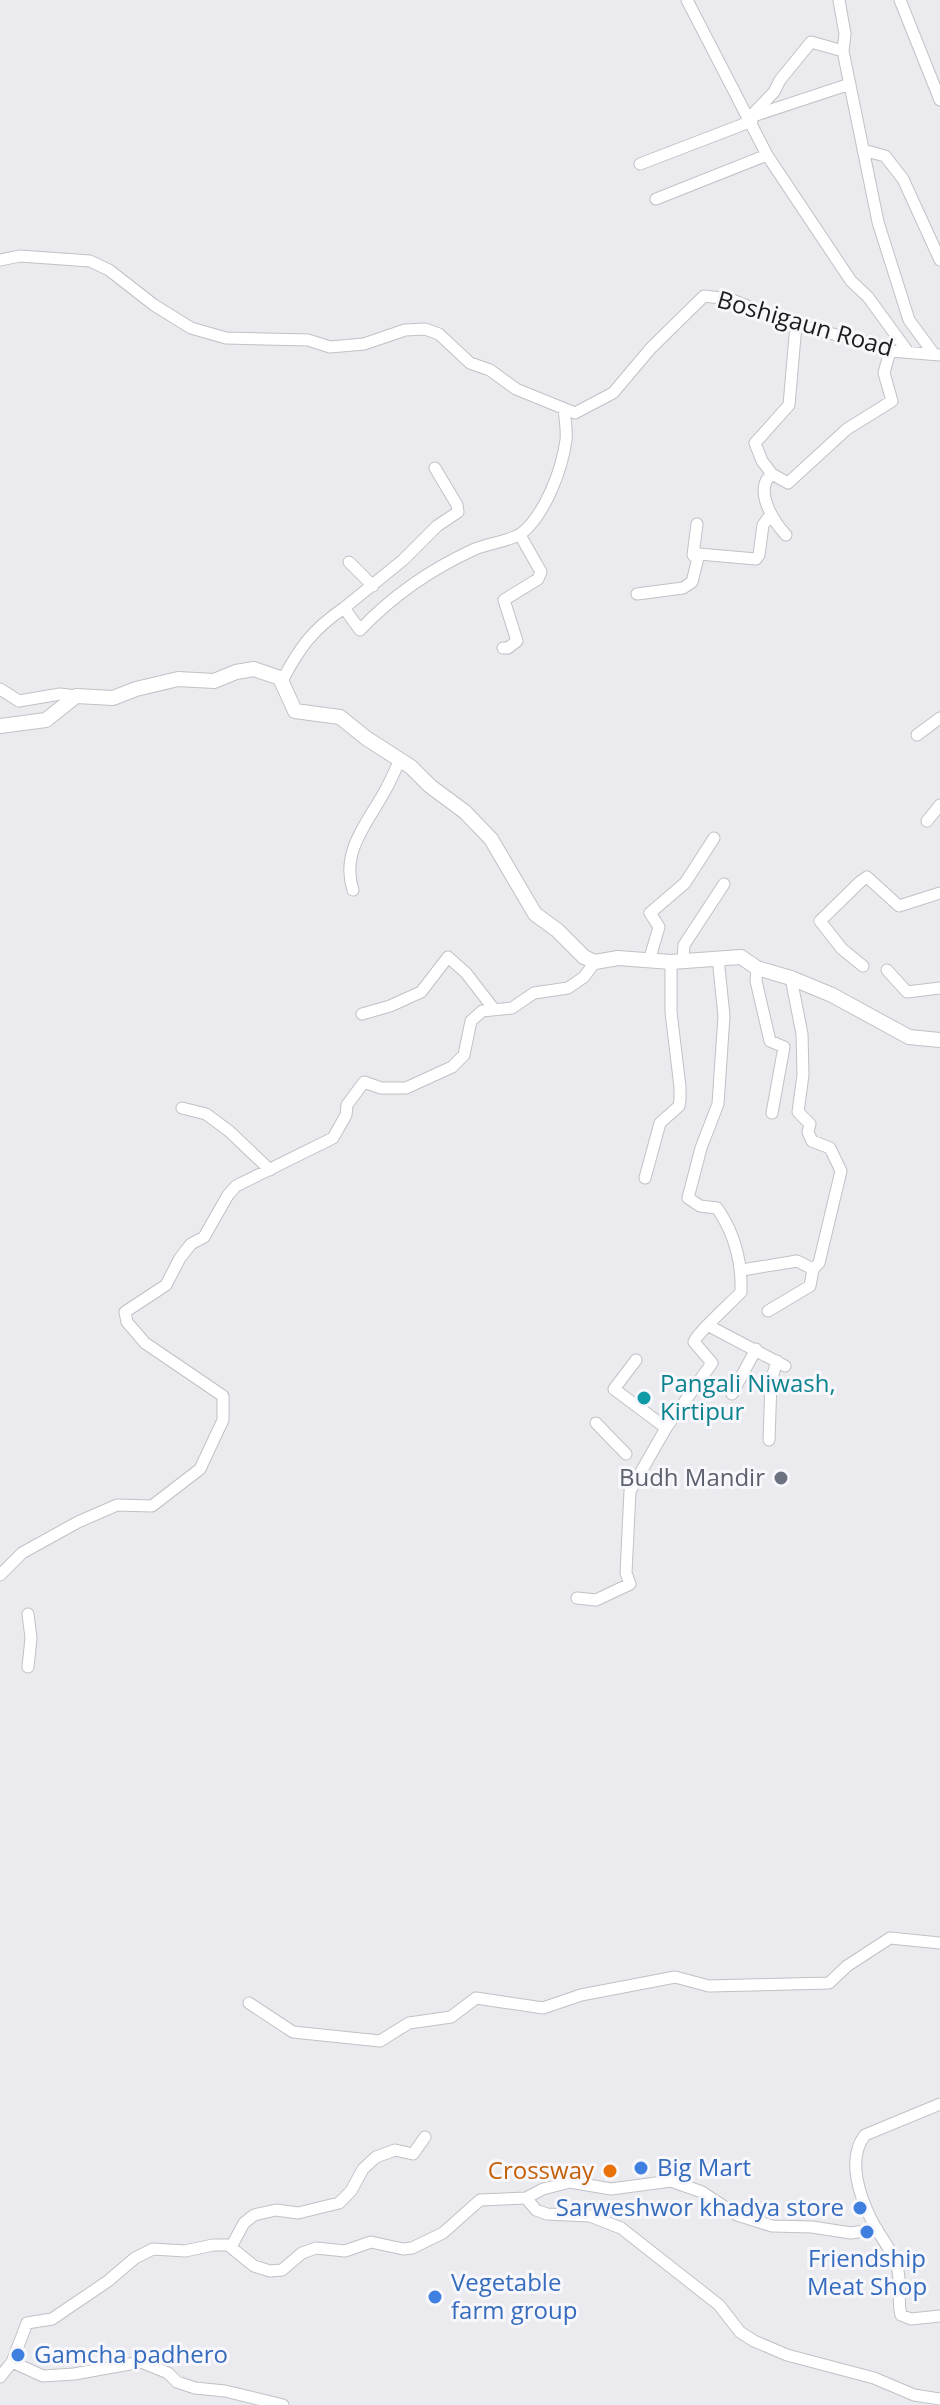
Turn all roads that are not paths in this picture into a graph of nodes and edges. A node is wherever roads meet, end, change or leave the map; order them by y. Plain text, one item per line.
1 (687, 0) edge
2 (839, 0) edge
3 (900, 0) edge
4 (843, 51) junction
5 (850, 84) junction
6 (940, 100) edge
7 (751, 119) junction
8 (863, 150) junction
9 (767, 155) junction
10 (640, 164) dead end
11 (656, 199) dead end
12 (0, 260) edge
13 (940, 260) edge
14 (796, 325) junction
15 (890, 351) junction
16 (908, 352) junction
17 (937, 355) edge
18 (564, 409) junction
19 (435, 468) dead end
20 (772, 474) junction
21 (771, 514) junction
22 (697, 524) dead end
23 (520, 535) junction
24 (786, 535) dead end
25 (699, 554) junction
26 (349, 562) dead end
27 (373, 586) junction
28 (637, 594) dead end
29 (344, 608) junction
30 (503, 648) dead end
31 (280, 678) junction
32 (0, 689) edge
33 (76, 696) junction
34 (940, 718) edge
35 (0, 726) edge
36 (917, 735) dead end
37 (400, 760) junction
38 (940, 805) edge
39 (927, 821) dead end
40 (714, 838) dead end
41 (724, 884) dead end
42 (353, 890) dead end
43 (940, 893) edge
44 (718, 958) junction
45 (649, 961) junction
46 (677, 961) junction
47 (595, 962) junction
48 (863, 966) dead end
49 (757, 968) junction
50 (887, 970) dead end
51 (791, 978) junction
52 (940, 988) edge
53 (493, 1008) junction
54 (362, 1014) dead end
55 (940, 1040) edge
56 (182, 1108) dead end
57 (772, 1113) dead end
58 (270, 1170) junction
59 (645, 1178) dead end
60 (813, 1269) junction
61 (742, 1270) junction
62 (768, 1311) dead end
63 (709, 1326) junction
64 (756, 1349) junction
65 (636, 1360) dead end
66 (732, 1394) dead end
67 (596, 1423) dead end
68 (666, 1428) junction
69 (769, 1440) dead end
70 (626, 1454) dead end
71 (0, 1575) edge
72 (577, 1598) dead end
73 (28, 1614) dead end
74 (28, 1667) dead end
75 (940, 1943) edge
76 (249, 2003) dead end
77 (940, 2104) edge
78 (425, 2137) dead end
79 (526, 2198) junction
80 (877, 2229) junction
81 (231, 2247) junction
82 (940, 2316) edge
83 (12, 2362) junction
84 (0, 2377) edge
85 (940, 2399) edge
86 (283, 2405) edge

1 - 7 street
2 - 4 street
3 - 6 street
4 - 5 street
4 - 7 street
5 - 7 street
5 - 8 street
7 - 9 street
7 - 10 street
8 - 13 street
8 - 17 street
9 - 11 street
9 - 16 street
12 - 18 street
14 - 15 street, Boshigaun Road
14 - 18 street, Boshigaun Road
14 - 20 street
15 - 16 street, Boshigaun Road
15 - 20 street
16 - 17 street, Boshigaun Road
18 - 23 street
19 - 27 street
20 - 21 street
21 - 24 street
21 - 25 street
22 - 25 street
23 - 29 street
23 - 30 street
25 - 28 street
26 - 27 street
27 - 29 street
29 - 31 street
31 - 33 street
31 - 37 street
32 - 33 street
33 - 35 street
34 - 36 street
37 - 42 street
37 - 47 street
38 - 39 street
40 - 45 street
41 - 46 street
43 - 48 street
44 - 46 street
44 - 49 street
44 - 61 street
45 - 46 street
45 - 47 street
46 - 59 street
47 - 53 street
49 - 51 street
49 - 57 street
50 - 52 street
51 - 55 street
51 - 60 street
53 - 54 street
53 - 58 street
56 - 58 street
58 - 71 street
60 - 61 street
60 - 62 street
61 - 63 street
63 - 64 street
63 - 68 street
64 - 66 street
64 - 69 street
65 - 68 street
67 - 70 street
68 - 72 street
73 - 74 street
75 - 76 street
77 - 80 street
78 - 81 street
79 - 80 street
79 - 81 street
79 - 85 street
80 - 82 street
81 - 83 street
83 - 84 street
83 - 86 street

